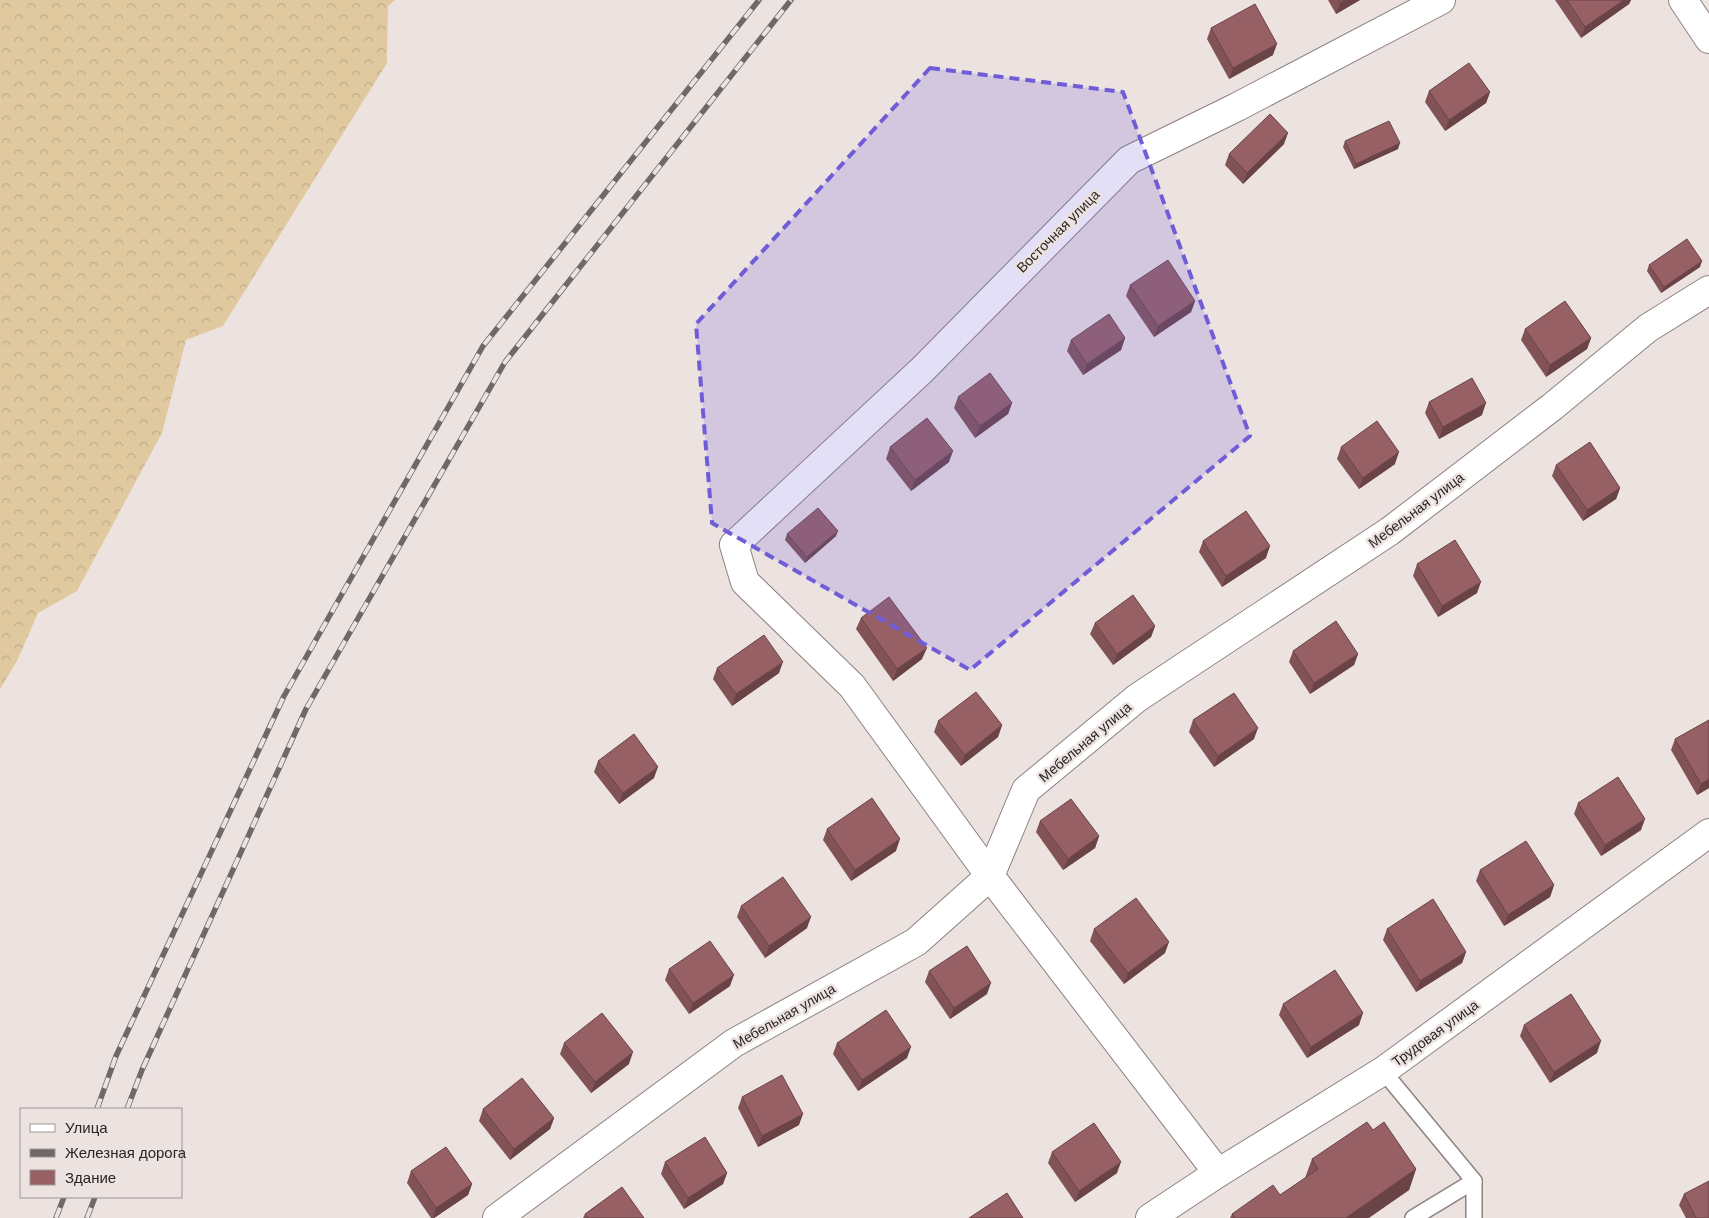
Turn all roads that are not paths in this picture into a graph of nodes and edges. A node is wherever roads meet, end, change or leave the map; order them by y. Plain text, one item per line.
1 (1441, 0) edge
2 (1683, 0) edge
3 (1709, 38) edge
4 (1709, 290) edge
5 (1709, 833) edge
6 (990, 876) junction
7 (1383, 1071) junction
8 (1218, 1173) junction
9 (1474, 1181) junction
10 (497, 1218) edge
11 (1150, 1218) edge
12 (1413, 1218) edge
13 (1474, 1218) edge

1 - 6 street, Восточная улица
2 - 3 street
4 - 6 street, Мебельная улица
5 - 7 street, Трудовая улица
6 - 8 street
6 - 10 street, Мебельная улица
7 - 8 street, Трудовая улица
7 - 9 lane
8 - 11 street, Трудовая улица
9 - 12 lane
9 - 13 lane

